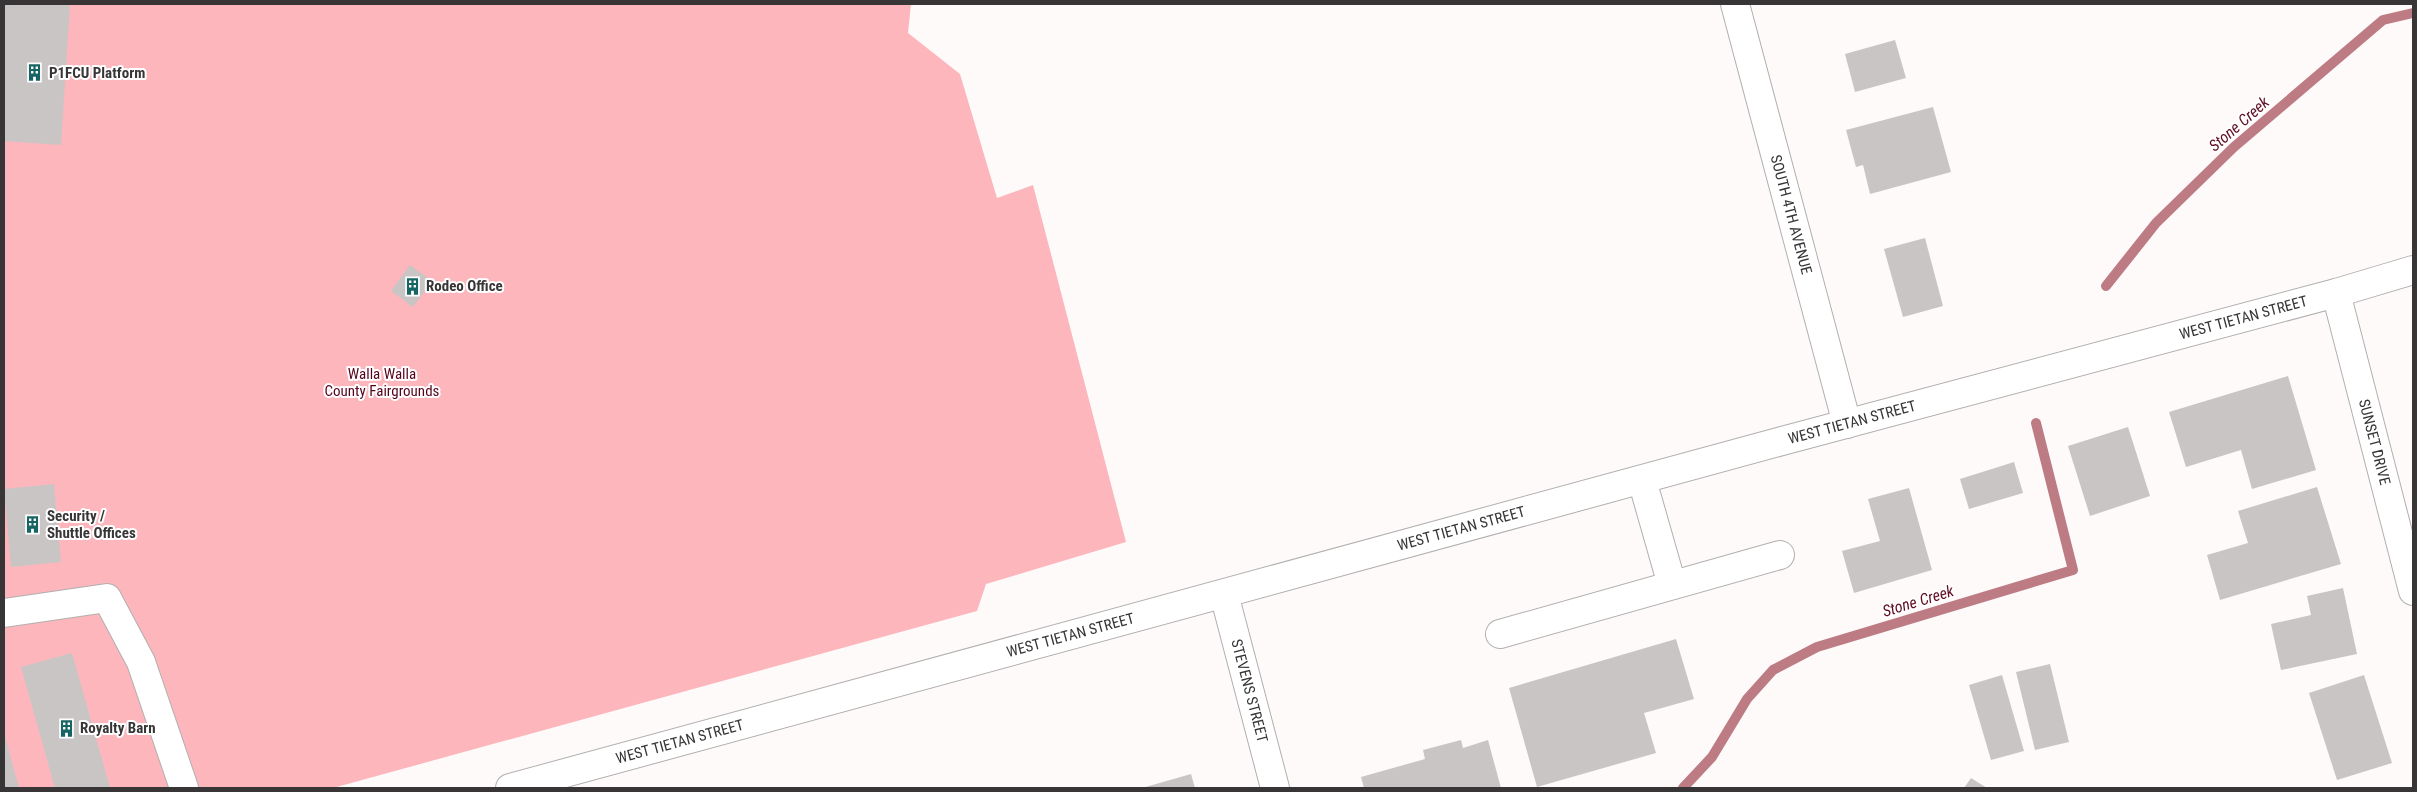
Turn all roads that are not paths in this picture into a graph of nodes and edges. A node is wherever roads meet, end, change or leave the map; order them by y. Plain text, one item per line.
1 (1735, 4) edge
2 (2413, 270) edge
3 (2336, 293) junction
4 (1847, 424) junction
5 (1642, 480) junction
6 (1780, 555) dead end
7 (1672, 585) junction
8 (2413, 591) edge
9 (1224, 594) junction
10 (4, 613) edge
11 (1500, 634) dead end
12 (184, 788) edge
13 (510, 788) edge
14 (1275, 788) edge

1 - 4 main road, SOUTH 4TH AVENUE
2 - 3 main road, WEST TIETAN STREET
3 - 4 main road, WEST TIETAN STREET
3 - 8 main road, SUNSET DRIVE
4 - 5 main road, WEST TIETAN STREET
5 - 7 main road
5 - 9 main road, WEST TIETAN STREET
6 - 7 main road
7 - 11 main road
9 - 13 main road, WEST TIETAN STREET
9 - 14 main road, STEVENS STREET
10 - 12 main road

